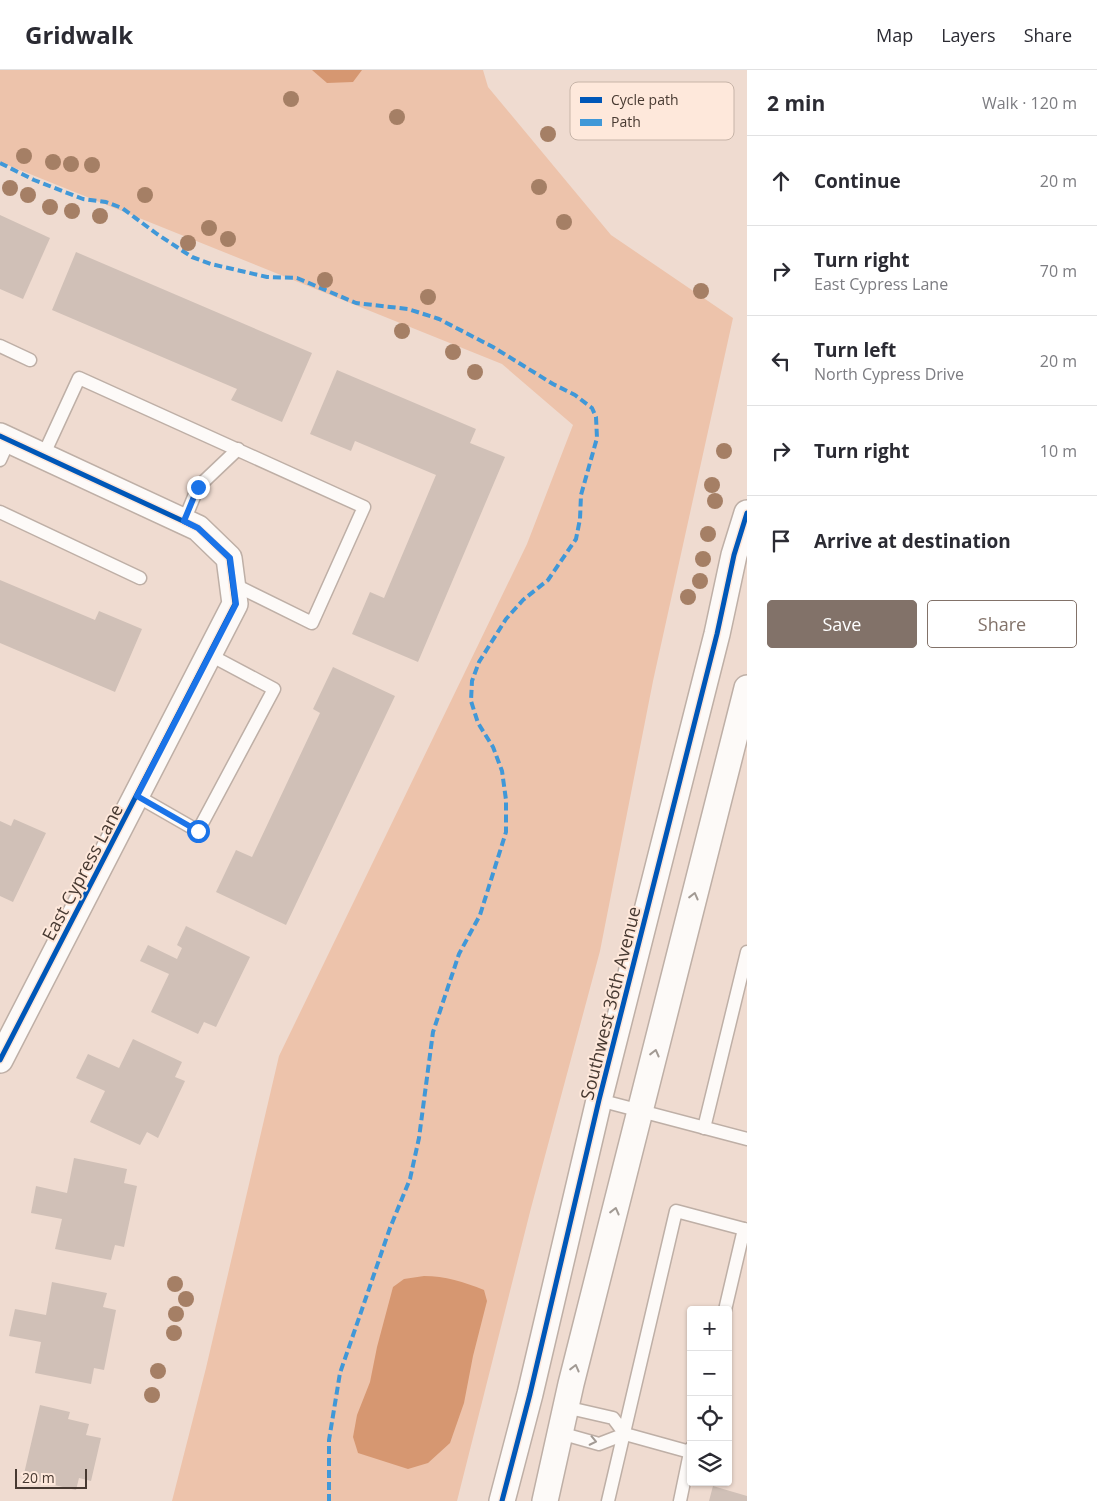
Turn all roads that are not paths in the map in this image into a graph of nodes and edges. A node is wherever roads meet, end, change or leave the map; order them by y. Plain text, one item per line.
1 (0, 346) edge
2 (30, 360) dead end
3 (3, 445) edge
4 (238, 449) junction
5 (43, 456) junction
6 (0, 512) edge
7 (747, 513) edge
8 (184, 521) junction
9 (741, 557) edge
10 (140, 578) dead end
11 (233, 584) junction
12 (210, 655) junction
13 (747, 688) edge
14 (137, 796) junction
15 (747, 952) edge
16 (743, 984) edge
17 (0, 1060) edge
18 (599, 1100) junction
19 (640, 1112) junction
20 (704, 1128) junction
21 (747, 1139) edge
22 (746, 1229) edge
23 (726, 1306) edge
24 (565, 1407) junction
25 (560, 1433) junction
26 (625, 1434) junction
27 (687, 1449) edge
28 (687, 1465) edge
29 (502, 1501) edge
30 (545, 1501) edge
31 (608, 1501) edge
32 (680, 1501) edge

1 - 2 lane
3 - 5 street
4 - 5 lane
4 - 8 lane
4 - 11 lane
5 - 8 street
6 - 10 lane
7 - 9 street, Southwest 36th Avenue
8 - 11 street, East Cypress Lane
9 - 18 street, Southwest 36th Avenue
11 - 12 street, East Cypress Lane
12 - 14 street, East Cypress Lane
12 - 14 lane
19 -> 13 street
14 - 17 street, East Cypress Lane
15 - 16 lane
16 - 20 lane
18 - 19 lane
18 - 29 street, Southwest 36th Avenue
19 - 20 lane
24 -> 19 street
20 - 21 lane
22 - 23 lane
22 - 26 lane
24 - 25 street
24 - 26 lane
25 -> 26 lane
25 - 30 street
26 - 27 lane
26 - 31 lane
28 - 32 lane

